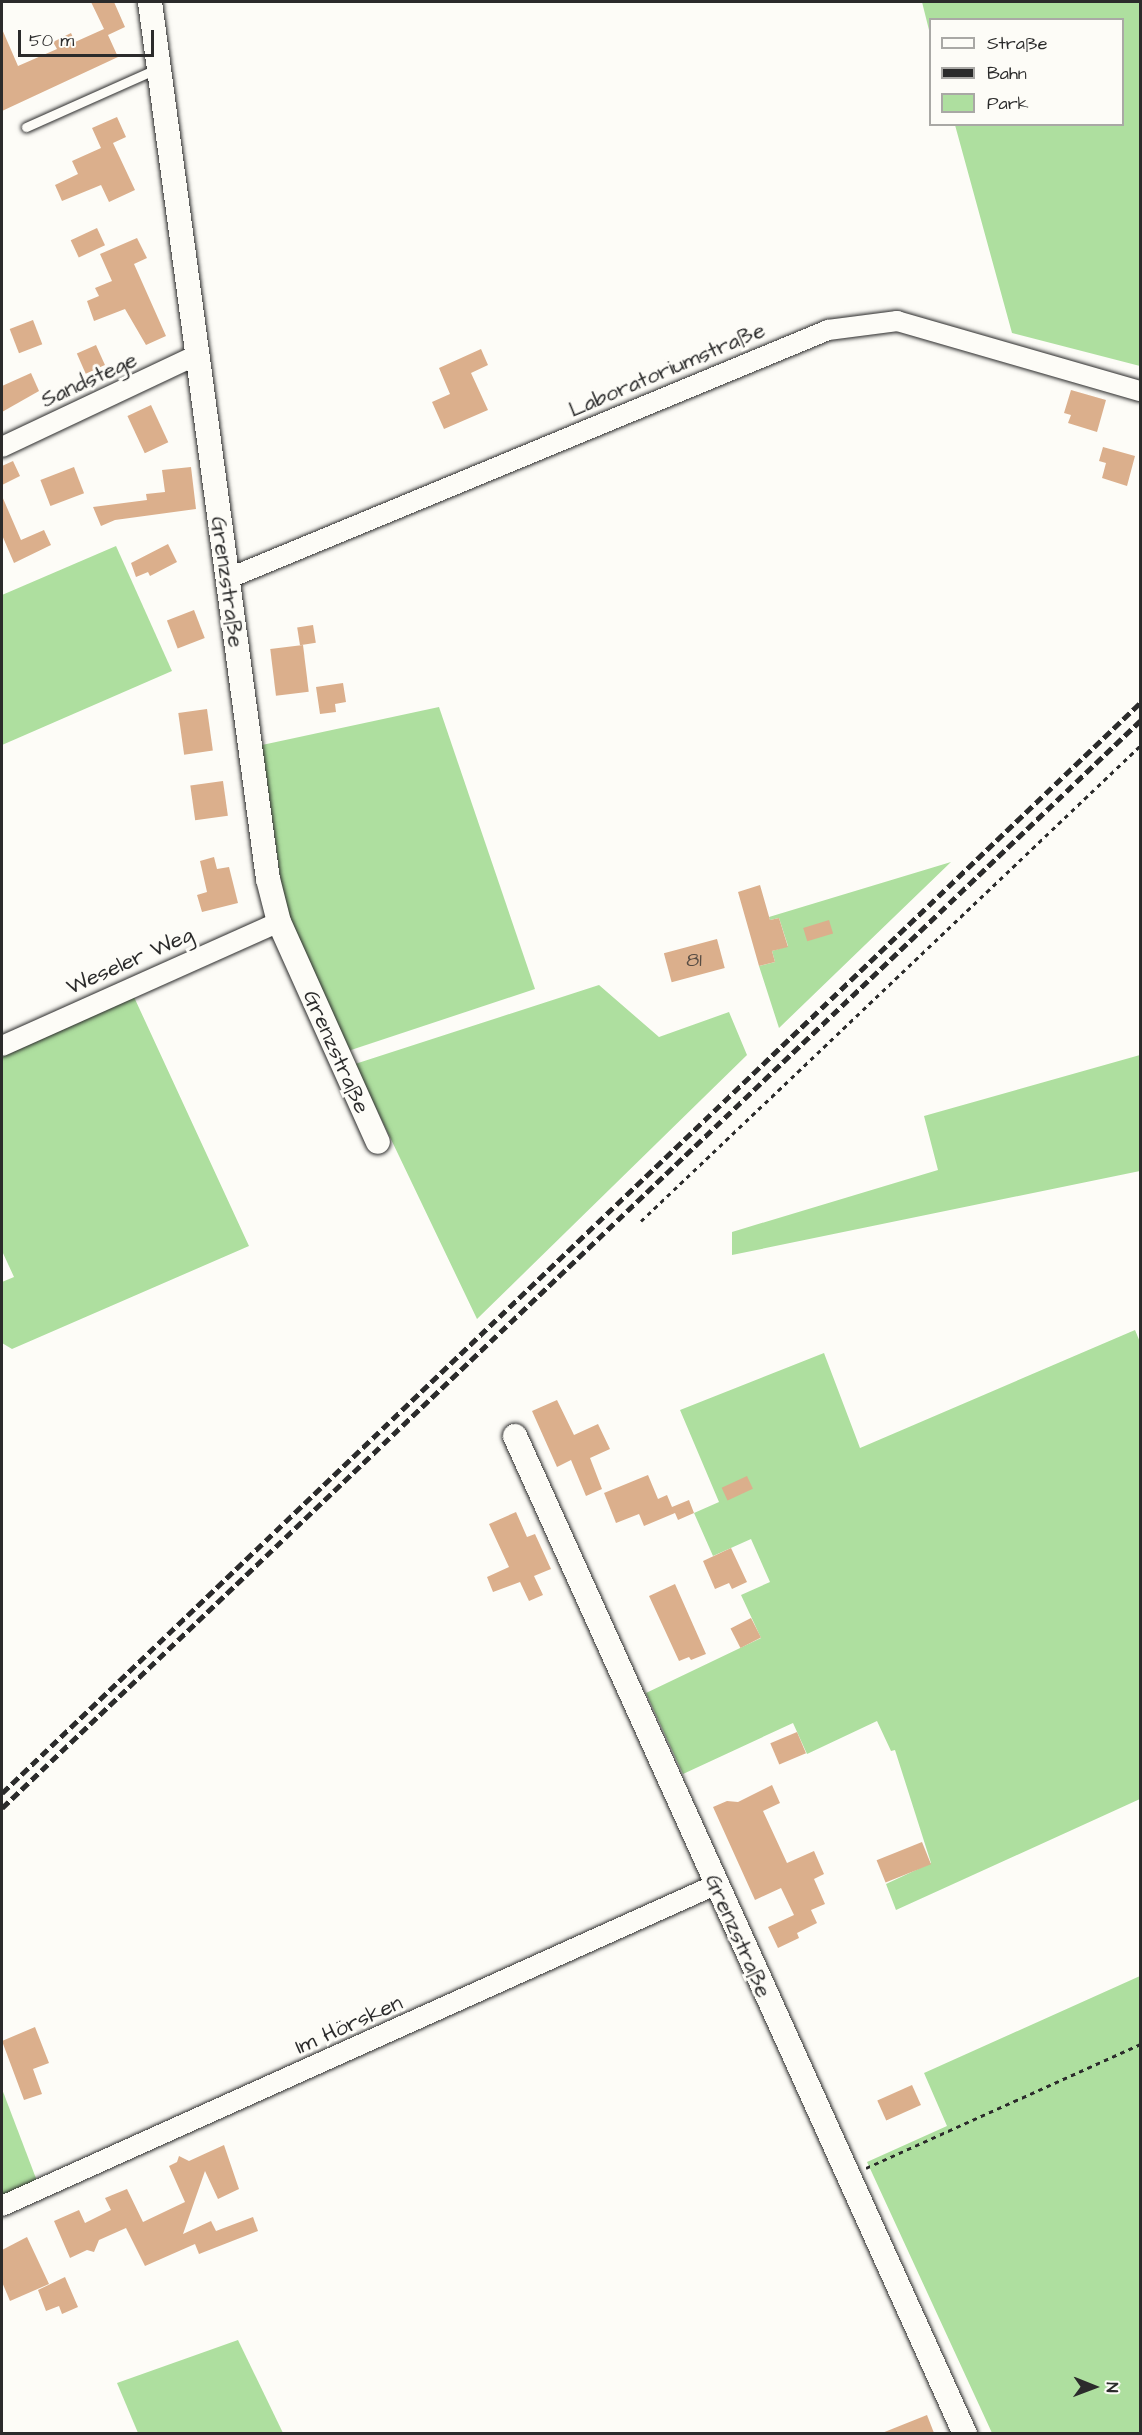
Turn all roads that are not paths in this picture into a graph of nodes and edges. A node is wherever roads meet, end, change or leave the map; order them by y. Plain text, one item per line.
1 (150, 2) edge
2 (158, 68) junction
3 (26, 127) dead end
4 (197, 355) junction
5 (1140, 391) edge
6 (2, 447) edge
7 (227, 579) junction
8 (279, 922) junction
9 (2, 1046) edge
10 (378, 1142) dead end
11 (515, 1437) dead end
12 (715, 1885) junction
13 (2, 2206) edge
14 (965, 2433) edge

1 - 2 street, Grenzstraße
2 - 3 lane
2 - 4 street, Grenzstraße
4 - 6 street, Sandstege
4 - 7 street, Grenzstraße
5 - 7 street, Laboratoriumstraße
7 - 8 street, Grenzstraße
8 - 9 street, Weseler Weg
8 - 10 street, Grenzstraße
11 - 12 street, Grenzstraße
12 - 13 street, Im Hörsken
12 - 14 street, Grenzstraße

